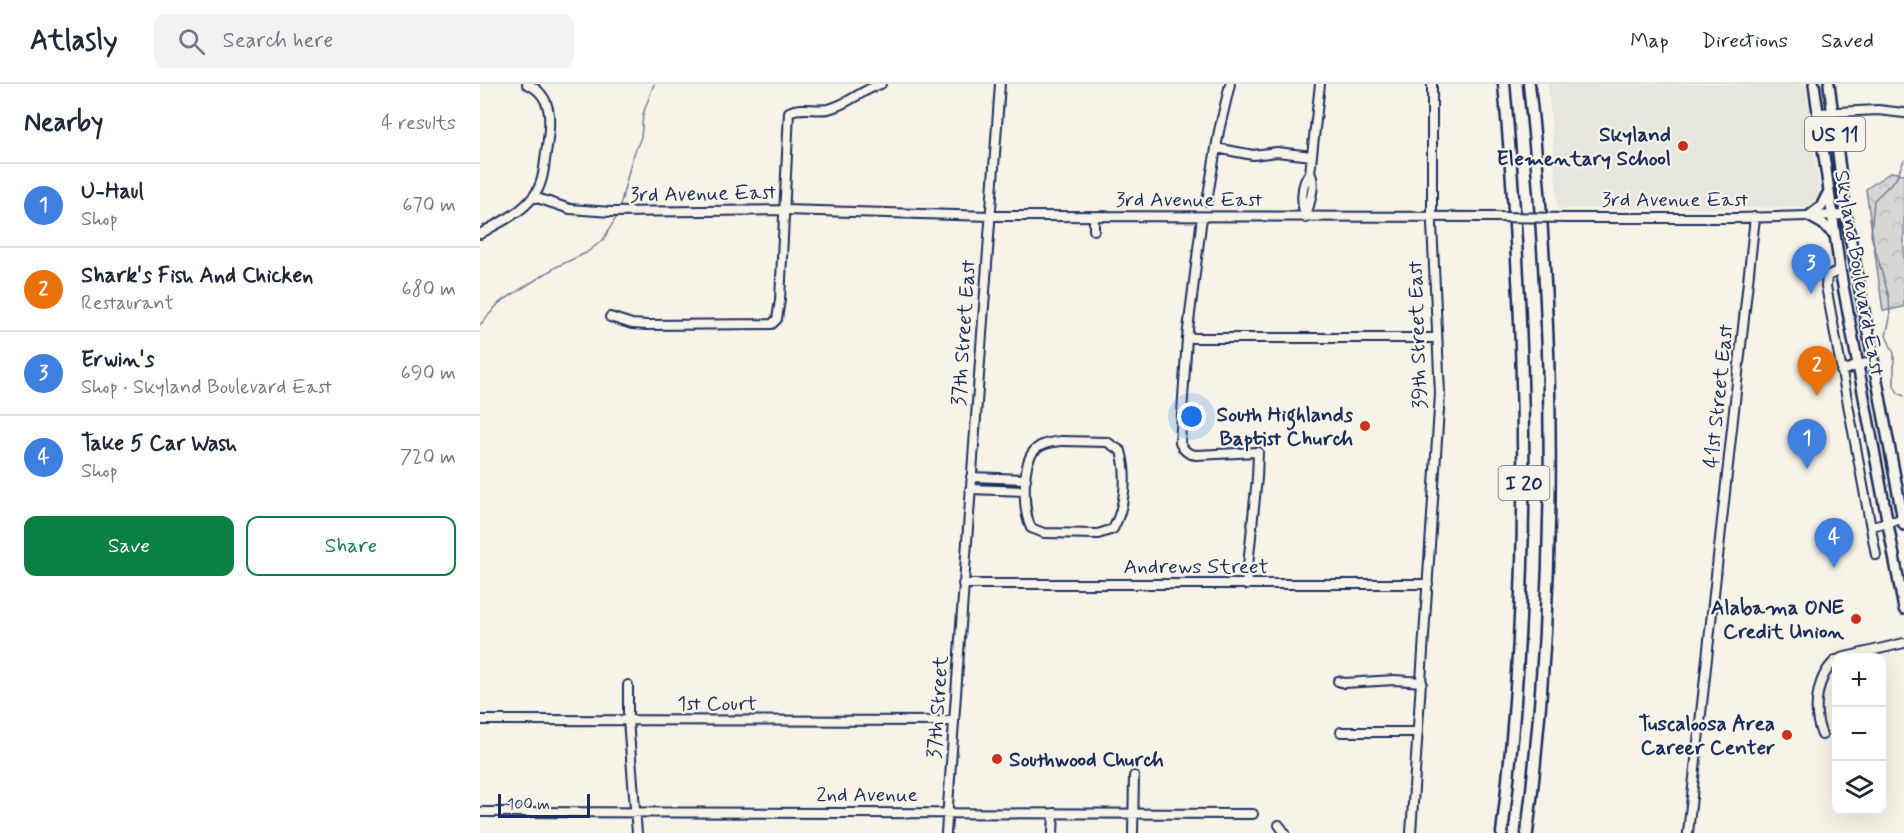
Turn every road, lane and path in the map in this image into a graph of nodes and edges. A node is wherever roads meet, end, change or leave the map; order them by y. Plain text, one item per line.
1 (527, 84) edge
2 (881, 84) edge
3 (1000, 84) edge
4 (1230, 84) edge
5 (1320, 84) edge
6 (1431, 84) edge
7 (1504, 84) edge
8 (1529, 84) edge
9 (1814, 84) edge
10 (1828, 84) edge
11 (1832, 112) junction
12 (1817, 113) junction
13 (1904, 113) edge
14 (1216, 148) junction
15 (1312, 156) junction
16 (1828, 192) junction
17 (534, 197) junction
18 (1207, 201) dead end
19 (784, 210) junction
20 (1846, 214) junction
21 (1831, 215) junction
22 (990, 216) junction
23 (1809, 216) junction
24 (1094, 217) junction
25 (1202, 217) junction
26 (1755, 217) junction
27 (1305, 218) junction
28 (1432, 218) junction
29 (1094, 230) dead end
30 (480, 234) edge
31 (1834, 234) junction
32 (1840, 270) junction
33 (610, 317) dead end
34 (1187, 338) junction
35 (1437, 338) junction
36 (1872, 361) junction
37 (1857, 366) junction
38 (1841, 371) junction
39 (972, 477) junction
40 (1026, 479) junction
41 (970, 489) junction
42 (1025, 491) junction
43 (1888, 522) junction
44 (1903, 522) edge
45 (1871, 525) junction
46 (1876, 555) dead end
47 (963, 584) junction
48 (1428, 584) junction
49 (1246, 585) junction
50 (1904, 609) edge
51 (1904, 643) edge
52 (1859, 653) edge
53 (1832, 664) edge
54 (1338, 681) dead end
55 (1422, 682) junction
56 (628, 685) dead end
57 (480, 720) edge
58 (628, 720) junction
59 (954, 722) junction
60 (1341, 732) dead end
61 (1418, 732) junction
62 (1822, 735) dead end
63 (1134, 776) dead end
64 (480, 812) edge
65 (947, 812) junction
66 (635, 813) junction
67 (1054, 813) junction
68 (1133, 813) junction
69 (1253, 814) dead end
70 (1279, 825) dead end
71 (637, 833) edge
72 (946, 833) edge
73 (1053, 833) edge
74 (1133, 833) edge
75 (1285, 833) edge
76 (1411, 833) edge
77 (1502, 833) edge
78 (1527, 833) edge
79 (1688, 833) edge

1 - 17 street
2 - 19 street
3 - 22 street, 37th Street East
4 - 14 street
5 - 15 street
6 - 28 street, 39th Street East
7 - 77 highway, I 20
8 - 78 highway, I 20
9 - 12 main road, Skyland Boulevard East / US 11
10 - 11 main road, Skyland Boulevard East / US 11
11 - 12 street
11 - 13 street
11 - 20 main road, Skyland Boulevard East / US 11
12 - 16 main road, Skyland Boulevard East / US 11
14 - 15 street
14 - 18 street
15 - 27 street
16 - 21 main road, Skyland Boulevard East / US 11
16 - 23 main road
17 - 19 street, 3rd Avenue East
17 - 30 street
19 - 22 street, 3rd Avenue East
19 - 33 street
20 - 21 street, 3rd Avenue East
20 - 36 main road, Skyland Boulevard East / US 11
21 - 23 street, 3rd Avenue East
21 - 31 main road, Skyland Boulevard East / US 11
22 - 24 street, 3rd Avenue East
22 - 39 street, 37th Street East
23 - 26 street, 3rd Avenue East
23 - 31 main road
24 - 25 street, 3rd Avenue East
24 - 29 street
25 - 27 street, 3rd Avenue East
25 - 34 street
26 - 28 street, 3rd Avenue East, bridge
26 - 79 street, 41st Street East
27 - 28 street, 3rd Avenue East
28 - 35 street, 39th Street East
31 - 32 main road, Skyland Boulevard East / US 11
32 - 37 main road, Skyland Boulevard East / US 11
32 - 38 street
34 - 35 street
34 - 49 street
35 - 48 street, 39th Street East
36 - 37 street
36 - 44 main road, Skyland Boulevard East / US 11
37 - 38 street
37 - 43 main road, Skyland Boulevard East / US 11
38 - 45 street
39 - 40 street
39 - 41 street, 37th Street East
40 - 42 street
40 - 42 street
41 - 42 street
41 - 47 street, 37th Street East
43 - 44 street
43 - 45 street
43 - 50 main road, Skyland Boulevard East / US 11
45 - 46 street
47 - 49 street, Andrews Street
47 - 59 street, 37th Street
48 - 49 street, Andrews Street
48 - 55 street, 39th Street East
51 - 52 street
53 - 62 street
54 - 55 street
55 - 61 street, 39th Street East
56 - 58 street
57 - 58 street, 1st Court
58 - 59 street, 1st Court
58 - 66 street
59 - 65 street, 37th Street
60 - 61 street
61 - 76 street, 39th Street East
63 - 68 street
64 - 66 street, 2nd Avenue
65 - 66 street, 2nd Avenue
65 - 67 street, 2nd Avenue
65 - 72 street, 37th Street
66 - 71 street
67 - 68 street, 2nd Avenue
67 - 73 street
68 - 69 street, 2nd Avenue
68 - 74 street
70 - 75 street

